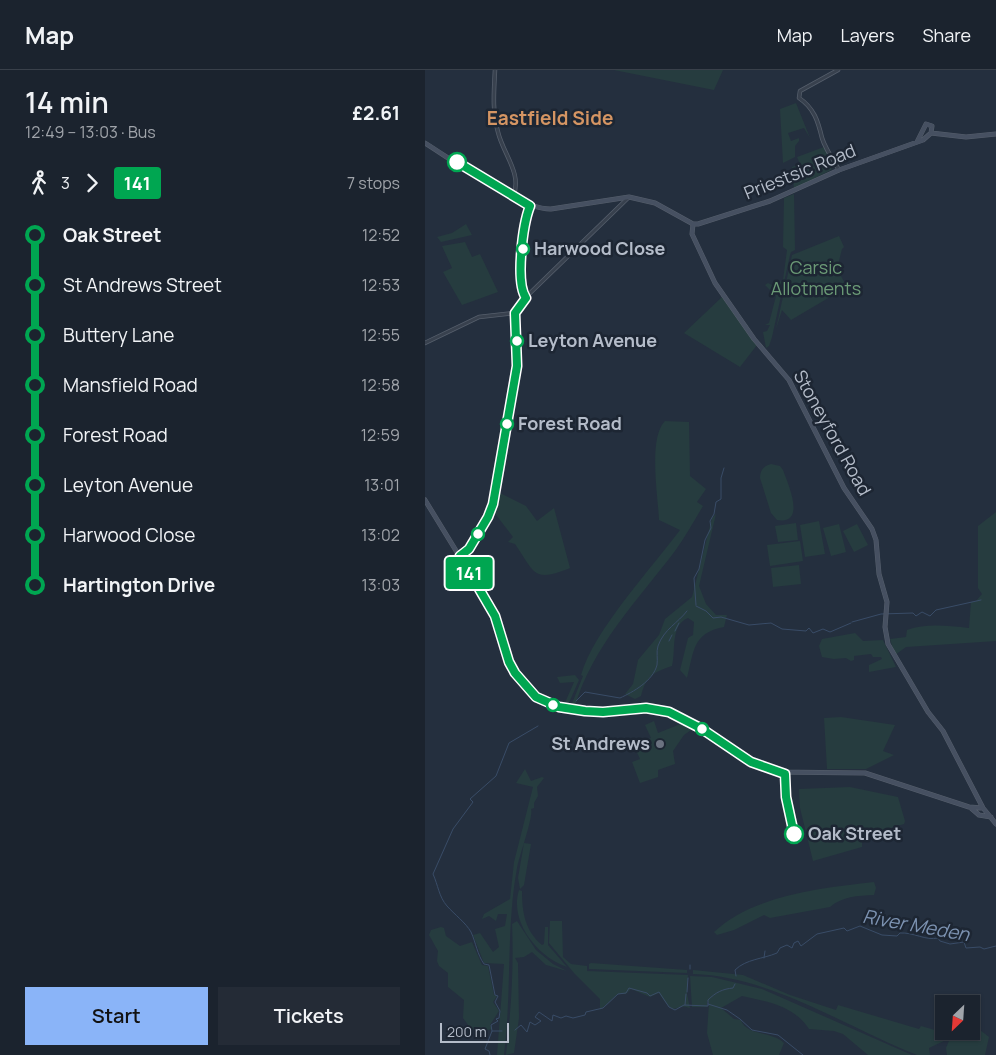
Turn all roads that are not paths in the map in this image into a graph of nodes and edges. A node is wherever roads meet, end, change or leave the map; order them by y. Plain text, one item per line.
1 (495, 70) edge
2 (837, 70) edge
3 (933, 128) junction
4 (923, 130) junction
5 (940, 133) junction
6 (930, 134) junction
7 (996, 134) edge
8 (916, 142) junction
9 (425, 143) edge
10 (839, 170) junction
11 (513, 197) junction
12 (629, 197) junction
13 (693, 224) junction
14 (515, 313) junction
15 (425, 343) edge
16 (425, 500) edge
17 (460, 556) junction
18 (969, 807) junction
19 (983, 809) junction
20 (978, 814) junction
21 (983, 816) junction
22 (991, 818) junction
23 (996, 824) edge

1 - 11 street
2 - 10 street
3 - 4 main road
3 - 5 main road
3 - 6 main road
4 - 6 main road
4 - 8 main road
5 - 6 main road
5 - 7 main road
6 - 8 main road, Priestsic Road
8 - 10 main road, Priestsic Road
9 - 11 main road
10 - 13 main road, Priestsic Road
11 - 12 main road
12 - 13 main road
12 - 14 street
13 - 19 main road, Stoneyford Road
14 - 15 street
14 - 17 street
16 - 17 main road
17 - 18 main road
18 - 19 main road
18 - 20 main road
19 - 20 main road
19 - 21 main road
19 - 22 main road, Stoneyford Road
20 - 21 main road
21 - 22 main road
22 - 23 main road, Stoneyford Road

